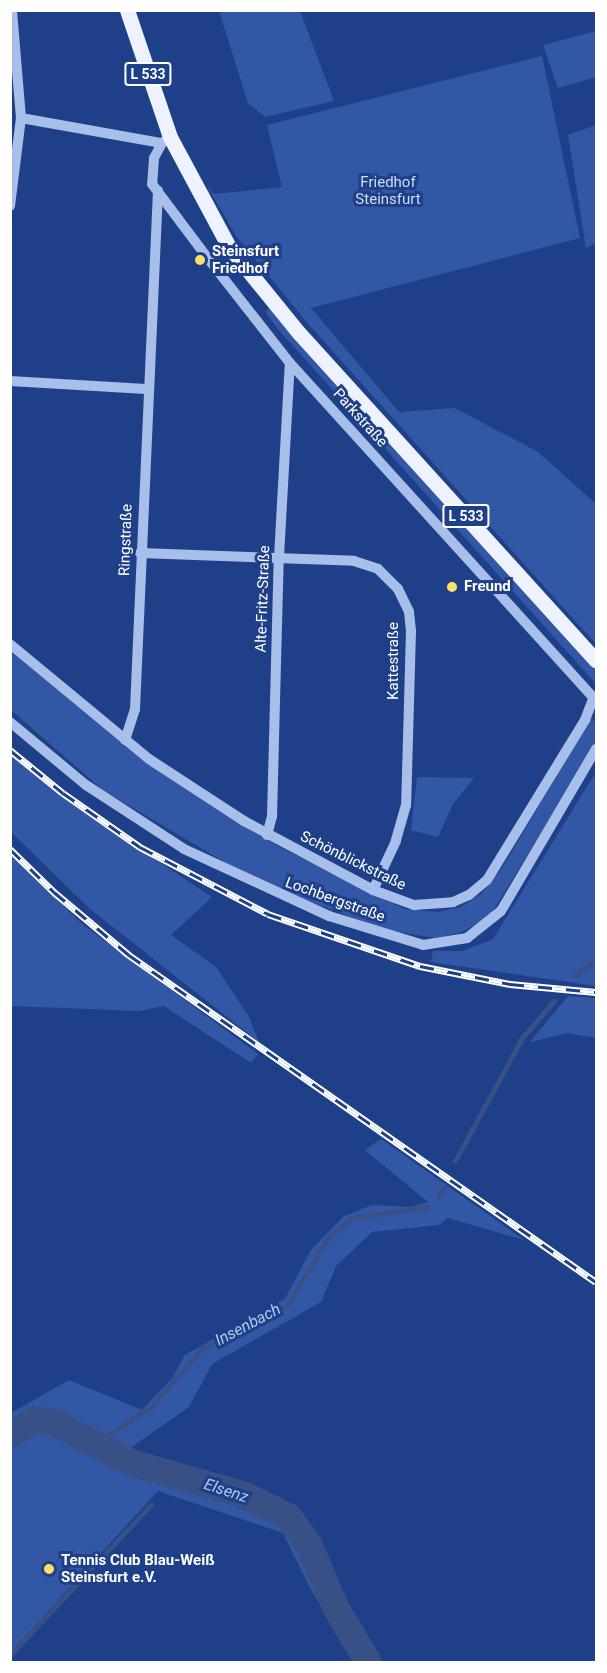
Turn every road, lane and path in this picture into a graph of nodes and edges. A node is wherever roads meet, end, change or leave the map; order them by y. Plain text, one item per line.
1 (12, 10) edge
2 (128, 10) edge
3 (21, 118) junction
4 (166, 140) junction
5 (158, 191) junction
6 (10, 206) edge
7 (290, 363) junction
8 (10, 381) edge
9 (146, 389) junction
10 (140, 553) junction
11 (279, 557) junction
12 (10, 644) edge
13 (597, 660) edge
14 (595, 698) edge
15 (10, 722) edge
16 (125, 740) junction
17 (597, 749) edge
18 (267, 835) junction
19 (373, 890) junction

1 - 3 street
2 - 4 main road, L 533
3 - 4 street
3 - 6 street
4 - 5 street, Parkstraße
4 - 13 main road, L 533
5 - 7 street, Parkstraße
5 - 9 street, Ringstraße
7 - 11 street, Alte-Fritz-Straße
7 - 14 street, Parkstraße
8 - 9 street
9 - 10 street, Ringstraße
10 - 11 street, Kattestraße
10 - 16 street, Ringstraße
11 - 18 street, Alte-Fritz-Straße
11 - 19 street, Kattestraße
12 - 16 street
14 - 19 street, Schönblickstraße
15 - 17 street, Lochbergstraße
16 - 18 street, Schönblickstraße
18 - 19 street, Schönblickstraße

